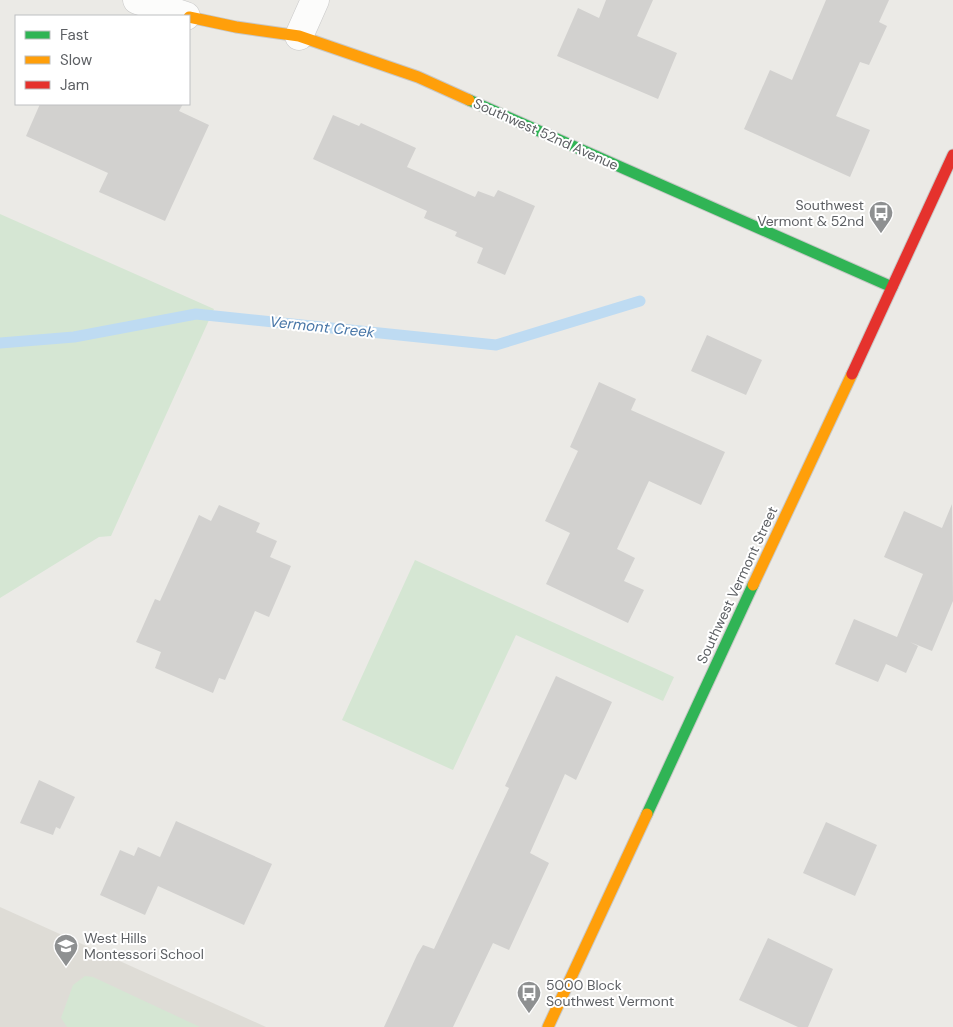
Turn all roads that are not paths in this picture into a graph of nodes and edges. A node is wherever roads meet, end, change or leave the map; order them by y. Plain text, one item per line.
1 (137, 0) edge
2 (315, 0) edge
3 (182, 15) edge
4 (190, 17) edge
5 (299, 36) junction
6 (953, 155) edge
7 (892, 287) junction
8 (548, 1027) edge

1 - 3 street, Southwest 52nd Avenue
2 - 5 street
4 - 5 main road, Southwest 52nd Avenue
5 - 7 main road, Southwest 52nd Avenue
6 - 7 main road, Southwest Vermont Street
7 - 8 main road, Southwest Vermont Street

